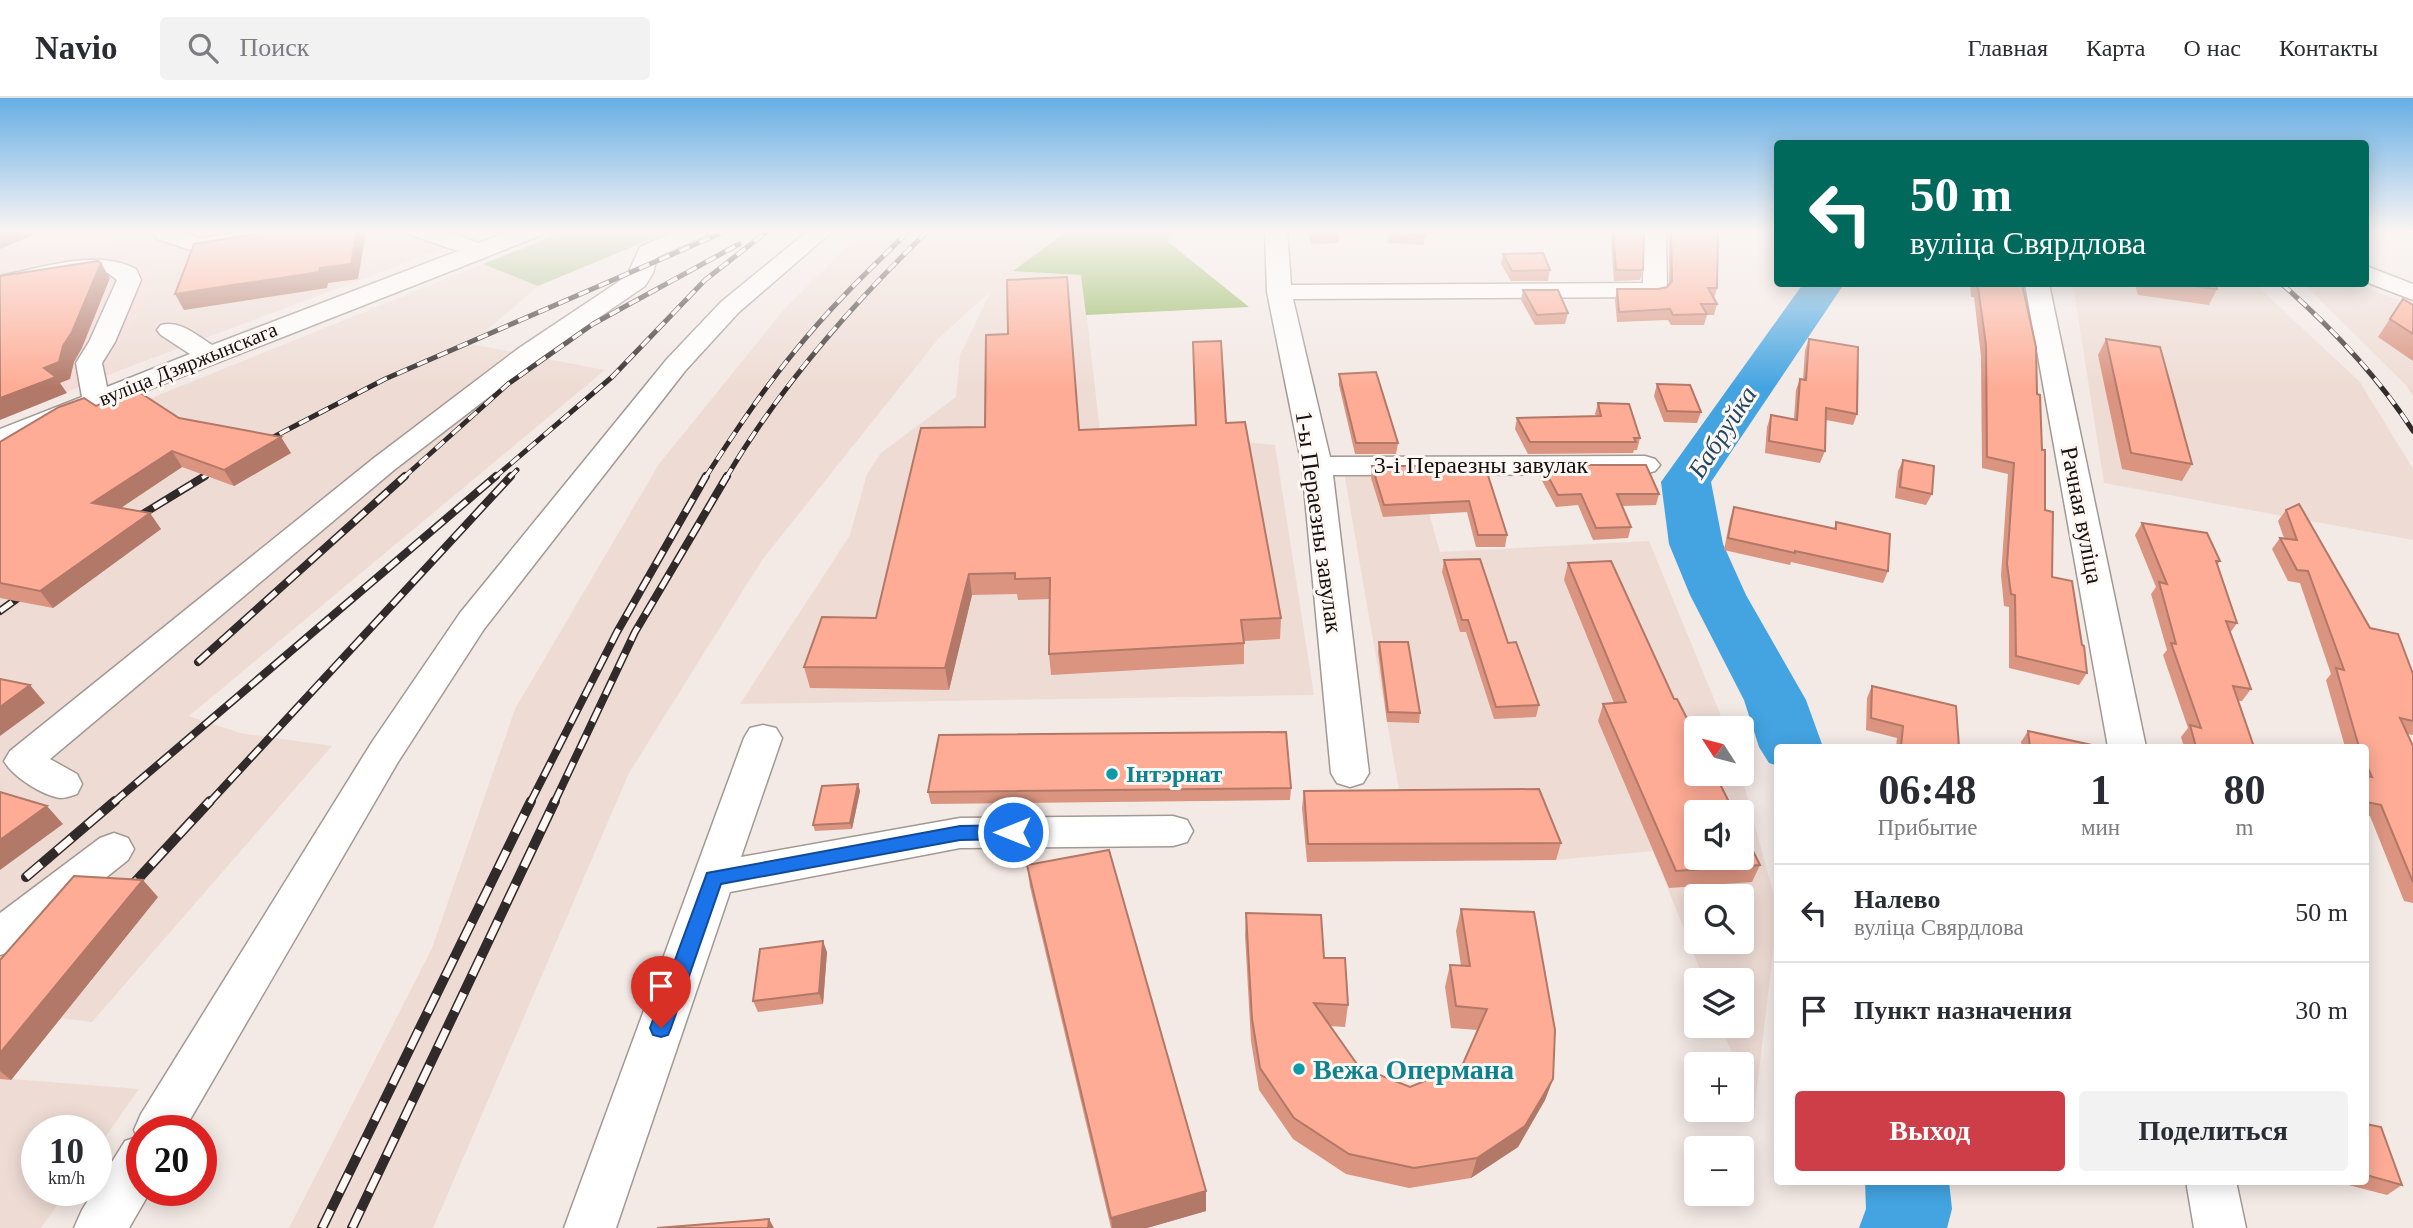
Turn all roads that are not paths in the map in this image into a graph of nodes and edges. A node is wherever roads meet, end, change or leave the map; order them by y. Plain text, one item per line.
1 (128, 283) edge
2 (398, 283) edge
3 (633, 283) edge
4 (759, 283) edge
5 (1279, 283) edge
6 (1655, 283) edge
7 (2389, 283) edge
8 (2038, 287) edge
9 (1279, 292) junction
10 (2413, 293) edge
11 (170, 330) dead end
12 (210, 355) junction
13 (96, 400) junction
14 (0, 439) edge
15 (1644, 465) edge
16 (1317, 466) junction
17 (763, 738) dead end
18 (2126, 744) edge
19 (1350, 773) dead end
20 (63, 784) dead end
21 (1172, 831) dead end
22 (114, 849) dead end
23 (714, 878) junction
24 (0, 937) edge
25 (167, 1115) edge
26 (126, 1185) edge
27 (2212, 1185) edge
28 (100, 1228) edge
29 (590, 1228) edge
30 (2220, 1228) edge

1 - 13 street
2 - 12 street, вуліца Дзяржынскага
3 - 20 street
4 - 25 street
5 - 9 street, 1-ы Пераезны завулак
6 - 9 street
7 - 10 street
8 - 18 street, Рачная вуліца
9 - 16 street, 1-ы Пераезны завулак
11 - 12 street
12 - 13 street, вуліца Дзяржынскага
13 - 14 street, вуліца Дзяржынскага
15 - 16 street, 3-і Пераезны завулак
16 - 19 street, 1-ы Пераезны завулак
17 - 23 street
21 - 23 street
22 - 24 street
23 - 29 street
26 - 28 street
27 - 30 street

